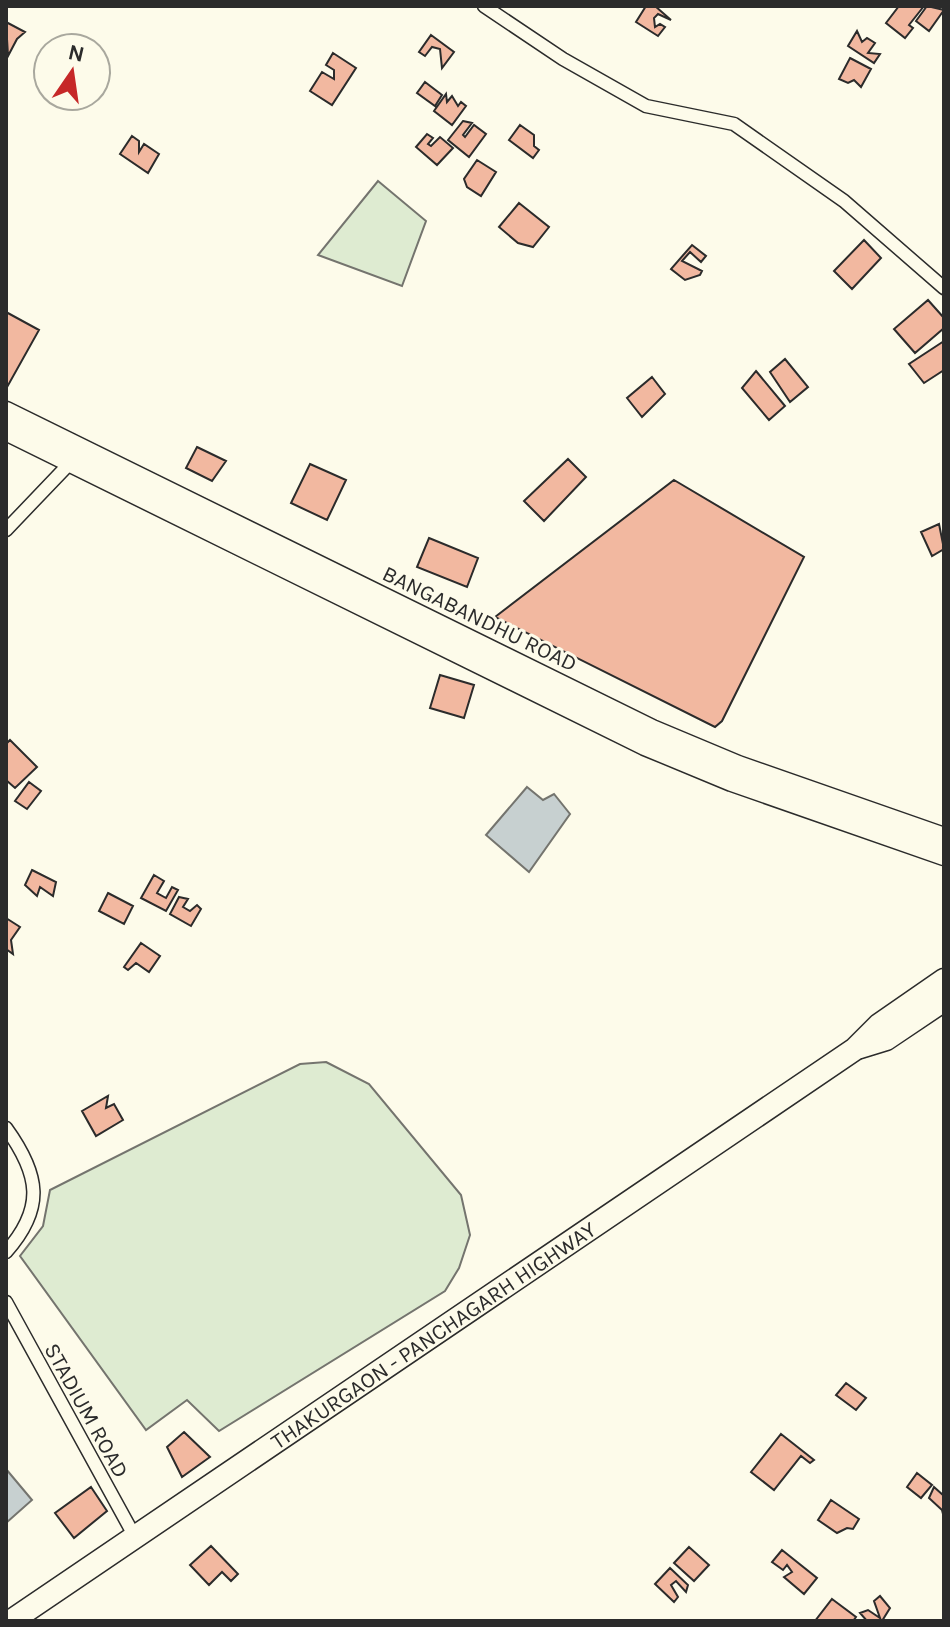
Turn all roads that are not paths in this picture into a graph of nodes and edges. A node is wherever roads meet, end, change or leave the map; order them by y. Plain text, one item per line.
1 (484, 6) edge
2 (944, 288) edge
3 (6, 412) edge
4 (6, 430) edge
5 (71, 462) junction
6 (6, 530) edge
7 (944, 838) edge
8 (944, 855) edge
9 (944, 980) edge
10 (944, 1000) edge
11 (855, 1049) junction
12 (6, 1128) edge
13 (6, 1252) edge
14 (6, 1302) edge
15 (135, 1537) junction
16 (11, 1621) edge

1 - 2 street
3 - 7 main road, BANGABANDHU ROAD
4 - 5 main road, BANGABANDHU ROAD
5 - 6 street
5 - 8 main road, BANGABANDHU ROAD
9 - 11 highway, THAKURGAON - PANCHAGARH HIGHWAY
10 - 11 highway, THAKURGAON - PANCHAGARH HIGHWAY
11 - 15 highway, THAKURGAON - PANCHAGARH HIGHWAY
12 - 13 street
14 - 15 street, STADIUM ROAD
15 - 16 highway, THAKURGAON - PANCHAGARH HIGHWAY

